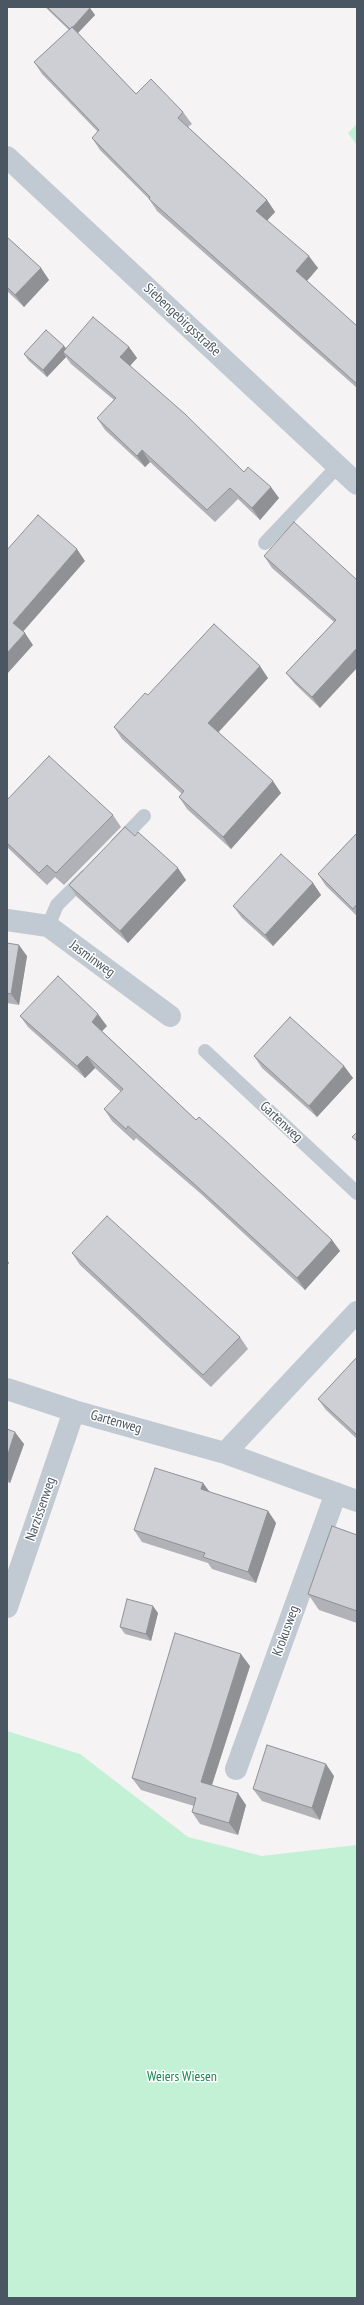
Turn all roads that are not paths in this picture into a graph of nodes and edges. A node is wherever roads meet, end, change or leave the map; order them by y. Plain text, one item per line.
1 (7, 157) edge
2 (338, 466) junction
3 (357, 484) edge
4 (264, 543) dead end
5 (144, 816) dead end
6 (106, 855) edge
7 (95, 866) edge
8 (7, 920) edge
9 (48, 926) junction
10 (170, 1016) dead end
11 (205, 1051) dead end
12 (357, 1193) edge
13 (357, 1312) edge
14 (7, 1389) edge
15 (74, 1411) junction
16 (225, 1453) junction
17 (336, 1493) junction
18 (357, 1501) edge
19 (7, 1607) edge
20 (236, 1769) dead end

1 - 2 street, Siebengebirgsstraße
2 - 3 street, Siebengebirgsstraße
2 - 4 lane
5 - 6 lane
7 - 9 lane
8 - 9 street, Jasminweg
9 - 10 street, Jasminweg
11 - 12 lane, Gartenweg
13 - 16 street
14 - 15 street, Gartenweg
15 - 16 street, Gartenweg
15 - 19 street, Narzissenweg
16 - 17 street, Gartenweg
17 - 18 street, Gartenweg
17 - 20 street, Krokusweg

